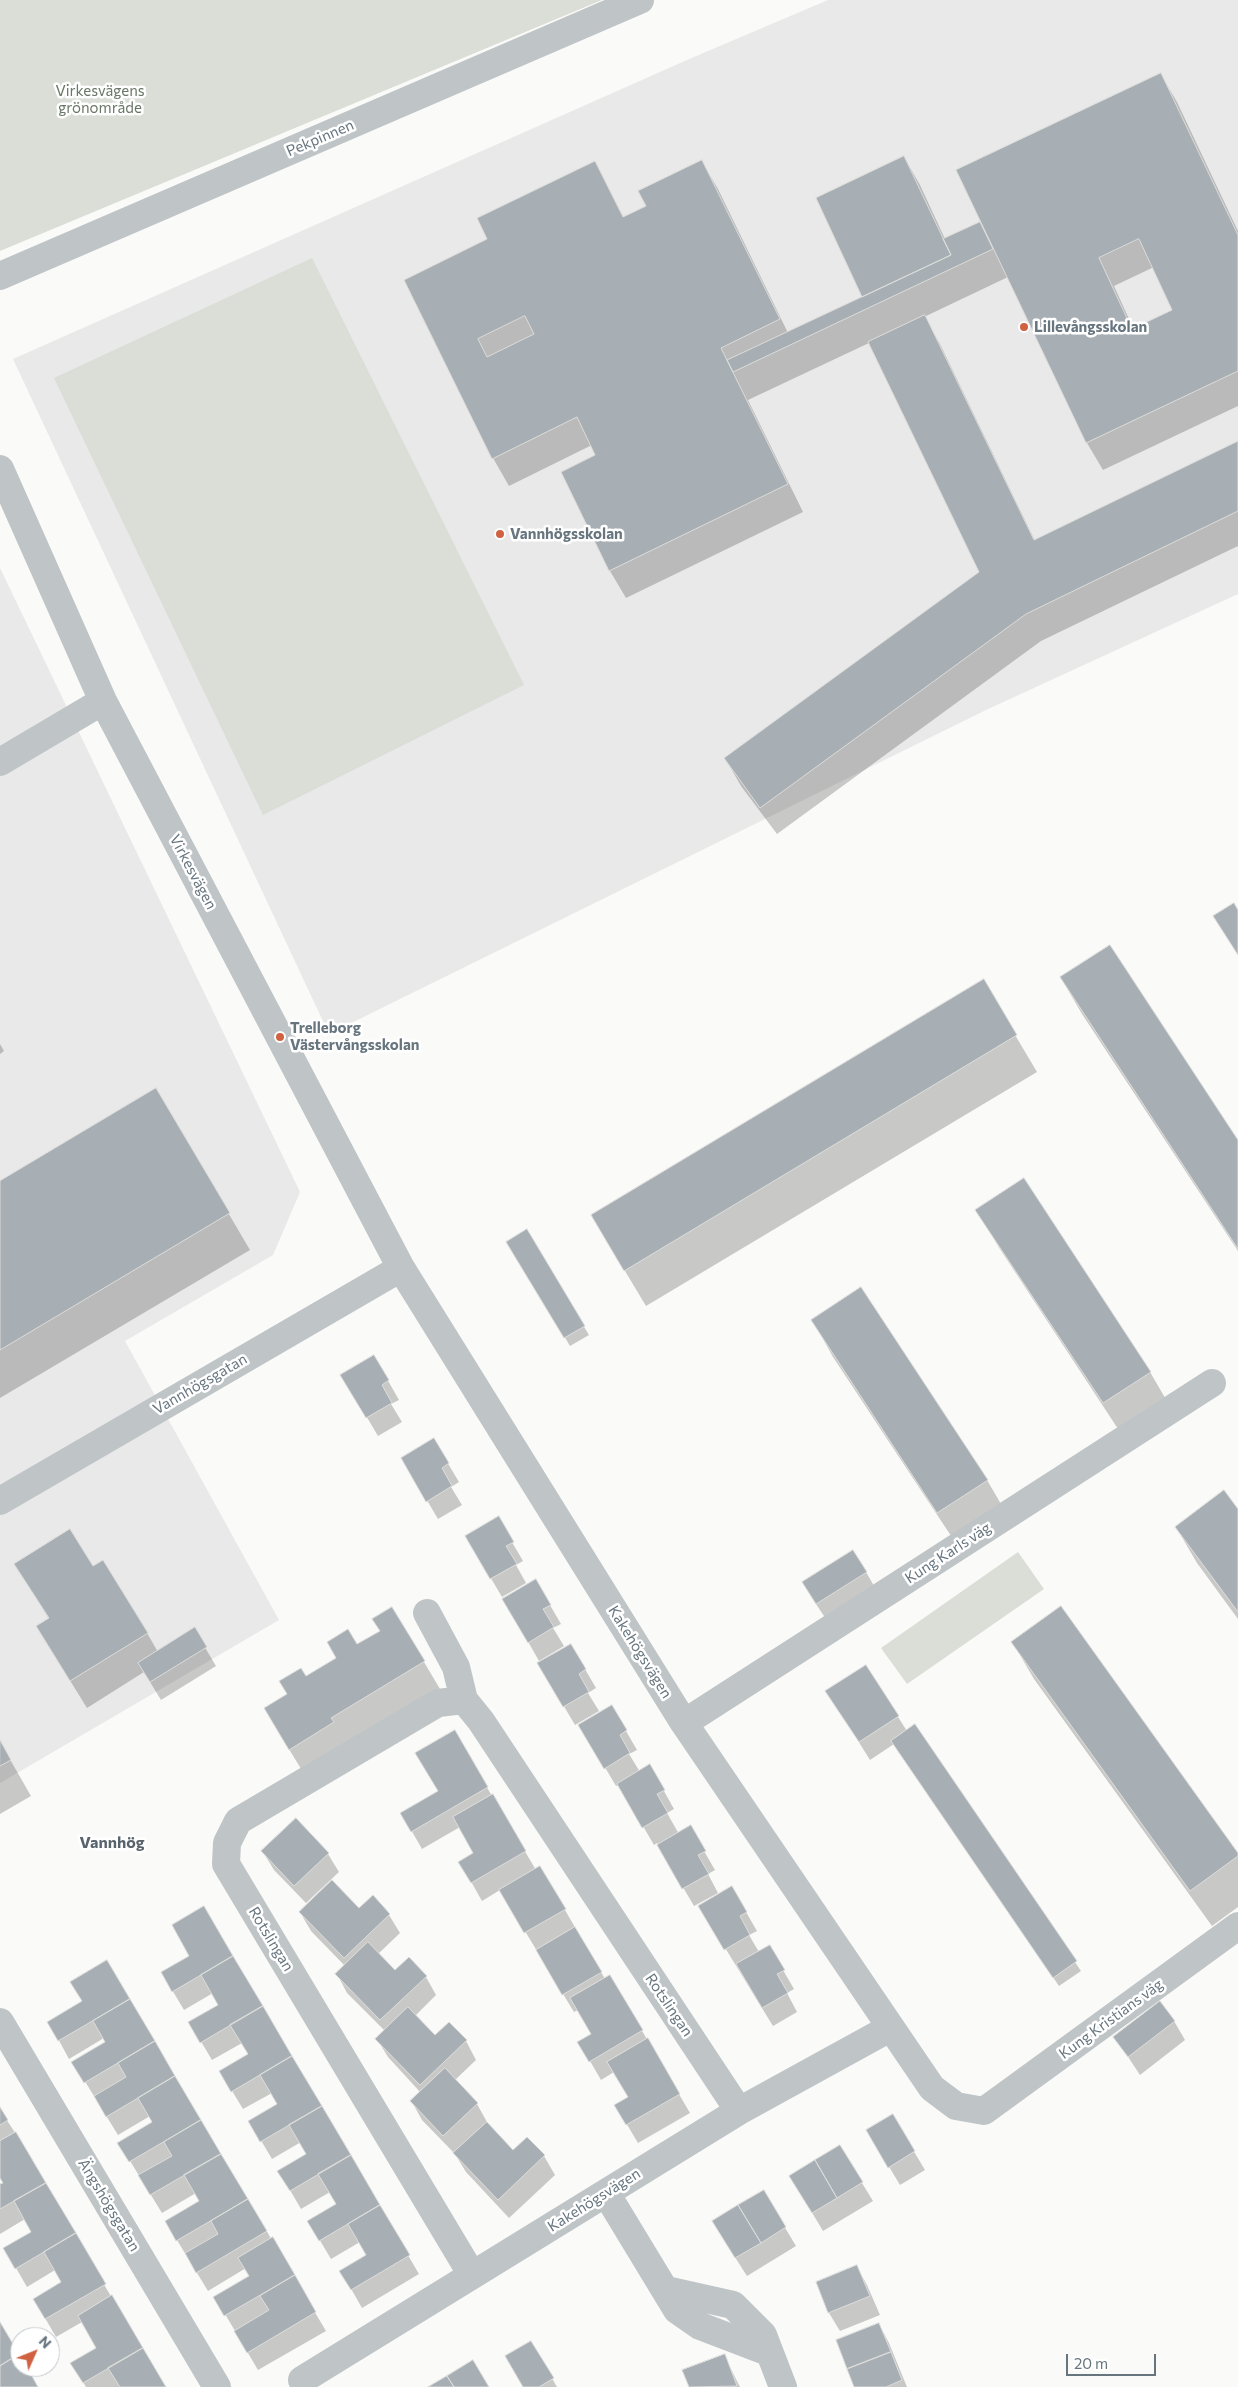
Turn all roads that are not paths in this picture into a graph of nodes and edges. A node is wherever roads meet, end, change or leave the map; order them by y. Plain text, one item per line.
1 (640, 0) edge
2 (0, 276) edge
3 (0, 469) edge
4 (103, 701) junction
5 (0, 762) edge
6 (401, 1268) junction
7 (1212, 1383) dead end
8 (0, 1501) edge
9 (427, 1613) dead end
10 (464, 1700) junction
11 (684, 1723) junction
12 (1238, 1926) edge
13 (0, 2022) edge
14 (890, 2028) junction
15 (739, 2111) junction
16 (984, 2111) joint
17 (606, 2193) junction
18 (472, 2276) junction
19 (302, 2380) dead end
20 (217, 2387) edge
21 (783, 2387) edge

1 - 2 street, Pekpinnen
3 - 4 street, Virkesvägen
4 - 5 street
4 - 6 street, Virkesvägen
6 - 8 street, Vannhögsgatan
6 - 11 street, Kakehögsvägen
7 - 11 street, Kung Karls väg
9 - 10 street, Rotslingan
10 - 15 street, Rotslingan
10 - 18 street, Rotslingan
11 - 14 street, Kakehögsvägen
12 - 16 street, Kung Kristians väg
13 - 20 street, Ängshögsgatan
14 - 15 street, Kakehögsvägen
14 - 16 street, Kakehögsvägen
15 - 17 street, Kakehögsvägen
17 - 18 street, Kakehögsvägen
17 - 21 street
18 - 19 street, Kakehögsvägen

